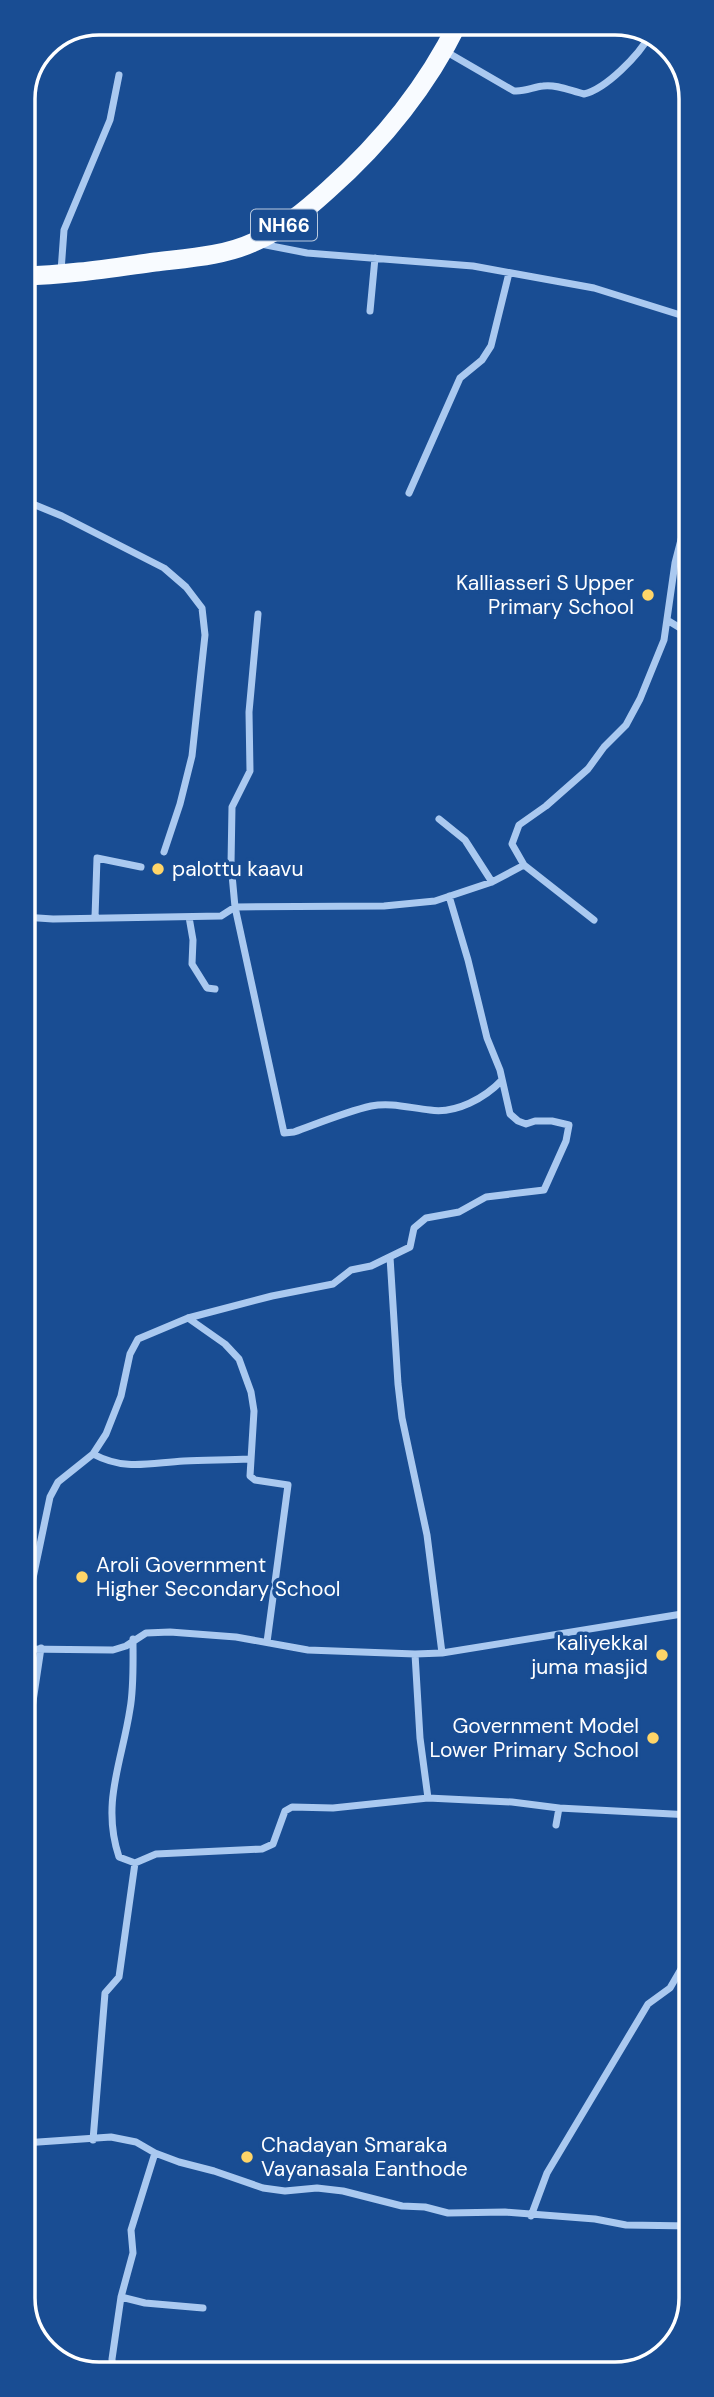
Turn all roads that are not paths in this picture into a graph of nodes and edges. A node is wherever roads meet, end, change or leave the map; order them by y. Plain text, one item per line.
1 (452, 35) edge
2 (644, 42) edge
3 (444, 51) junction
4 (119, 75) dead end
5 (253, 243) junction
6 (375, 258) junction
7 (509, 273) junction
8 (60, 275) junction
9 (35, 276) edge
10 (370, 311) dead end
11 (679, 315) edge
12 (409, 493) dead end
13 (35, 505) edge
14 (679, 548) edge
15 (258, 614) dead end
16 (667, 621) junction
17 (679, 628) edge
18 (439, 819) dead end
19 (164, 852) dead end
20 (524, 865) junction
21 (141, 867) dead end
22 (492, 882) junction
23 (449, 896) junction
24 (235, 907) junction
25 (95, 917) junction
26 (189, 917) junction
27 (35, 918) edge
28 (594, 920) dead end
29 (215, 989) dead end
30 (502, 1080) junction
31 (390, 1257) junction
32 (188, 1318) junction
33 (93, 1454) junction
34 (249, 1459) junction
35 (35, 1569) edge
36 (679, 1614) edge
37 (133, 1639) junction
38 (267, 1642) junction
39 (35, 1648) edge
40 (41, 1648) junction
41 (442, 1653) junction
42 (415, 1654) junction
43 (35, 1688) edge
44 (428, 1798) junction
45 (559, 1808) junction
46 (679, 1814) edge
47 (556, 1825) dead end
48 (135, 1863) junction
49 (679, 1973) edge
50 (93, 2140) junction
51 (35, 2143) edge
52 (155, 2153) junction
53 (531, 2216) junction
54 (679, 2226) edge
55 (121, 2297) junction
56 (203, 2308) dead end
57 (112, 2362) edge

1 - 3 highway, NH66
2 - 3 street
3 - 5 highway, NH66
4 - 8 street
5 - 6 street
5 - 8 highway, NH66
6 - 7 street
6 - 10 street
7 - 11 street
7 - 12 street
8 - 9 highway, NH66
13 - 19 street
14 - 16 street
15 - 24 street
16 - 17 street
16 - 20 street
18 - 22 street
20 - 22 street
20 - 28 street
21 - 25 street
22 - 23 street
23 - 24 street
23 - 30 street
24 - 26 street
24 - 30 street
25 - 26 street
25 - 27 street
26 - 29 street
30 - 31 street
31 - 32 street
31 - 41 street
32 - 33 street
32 - 34 street
33 - 34 street
33 - 35 street
34 - 38 street
36 - 41 street
37 - 38 street
37 - 40 street
37 - 48 street
38 - 42 street
39 - 40 street
40 - 43 street
41 - 42 street
42 - 44 street
44 - 45 street
44 - 48 street
45 - 46 street
45 - 47 street
48 - 50 street
49 - 53 street
50 - 51 street
50 - 52 street
52 - 53 street
52 - 55 street
53 - 54 street
55 - 56 street
55 - 57 street

